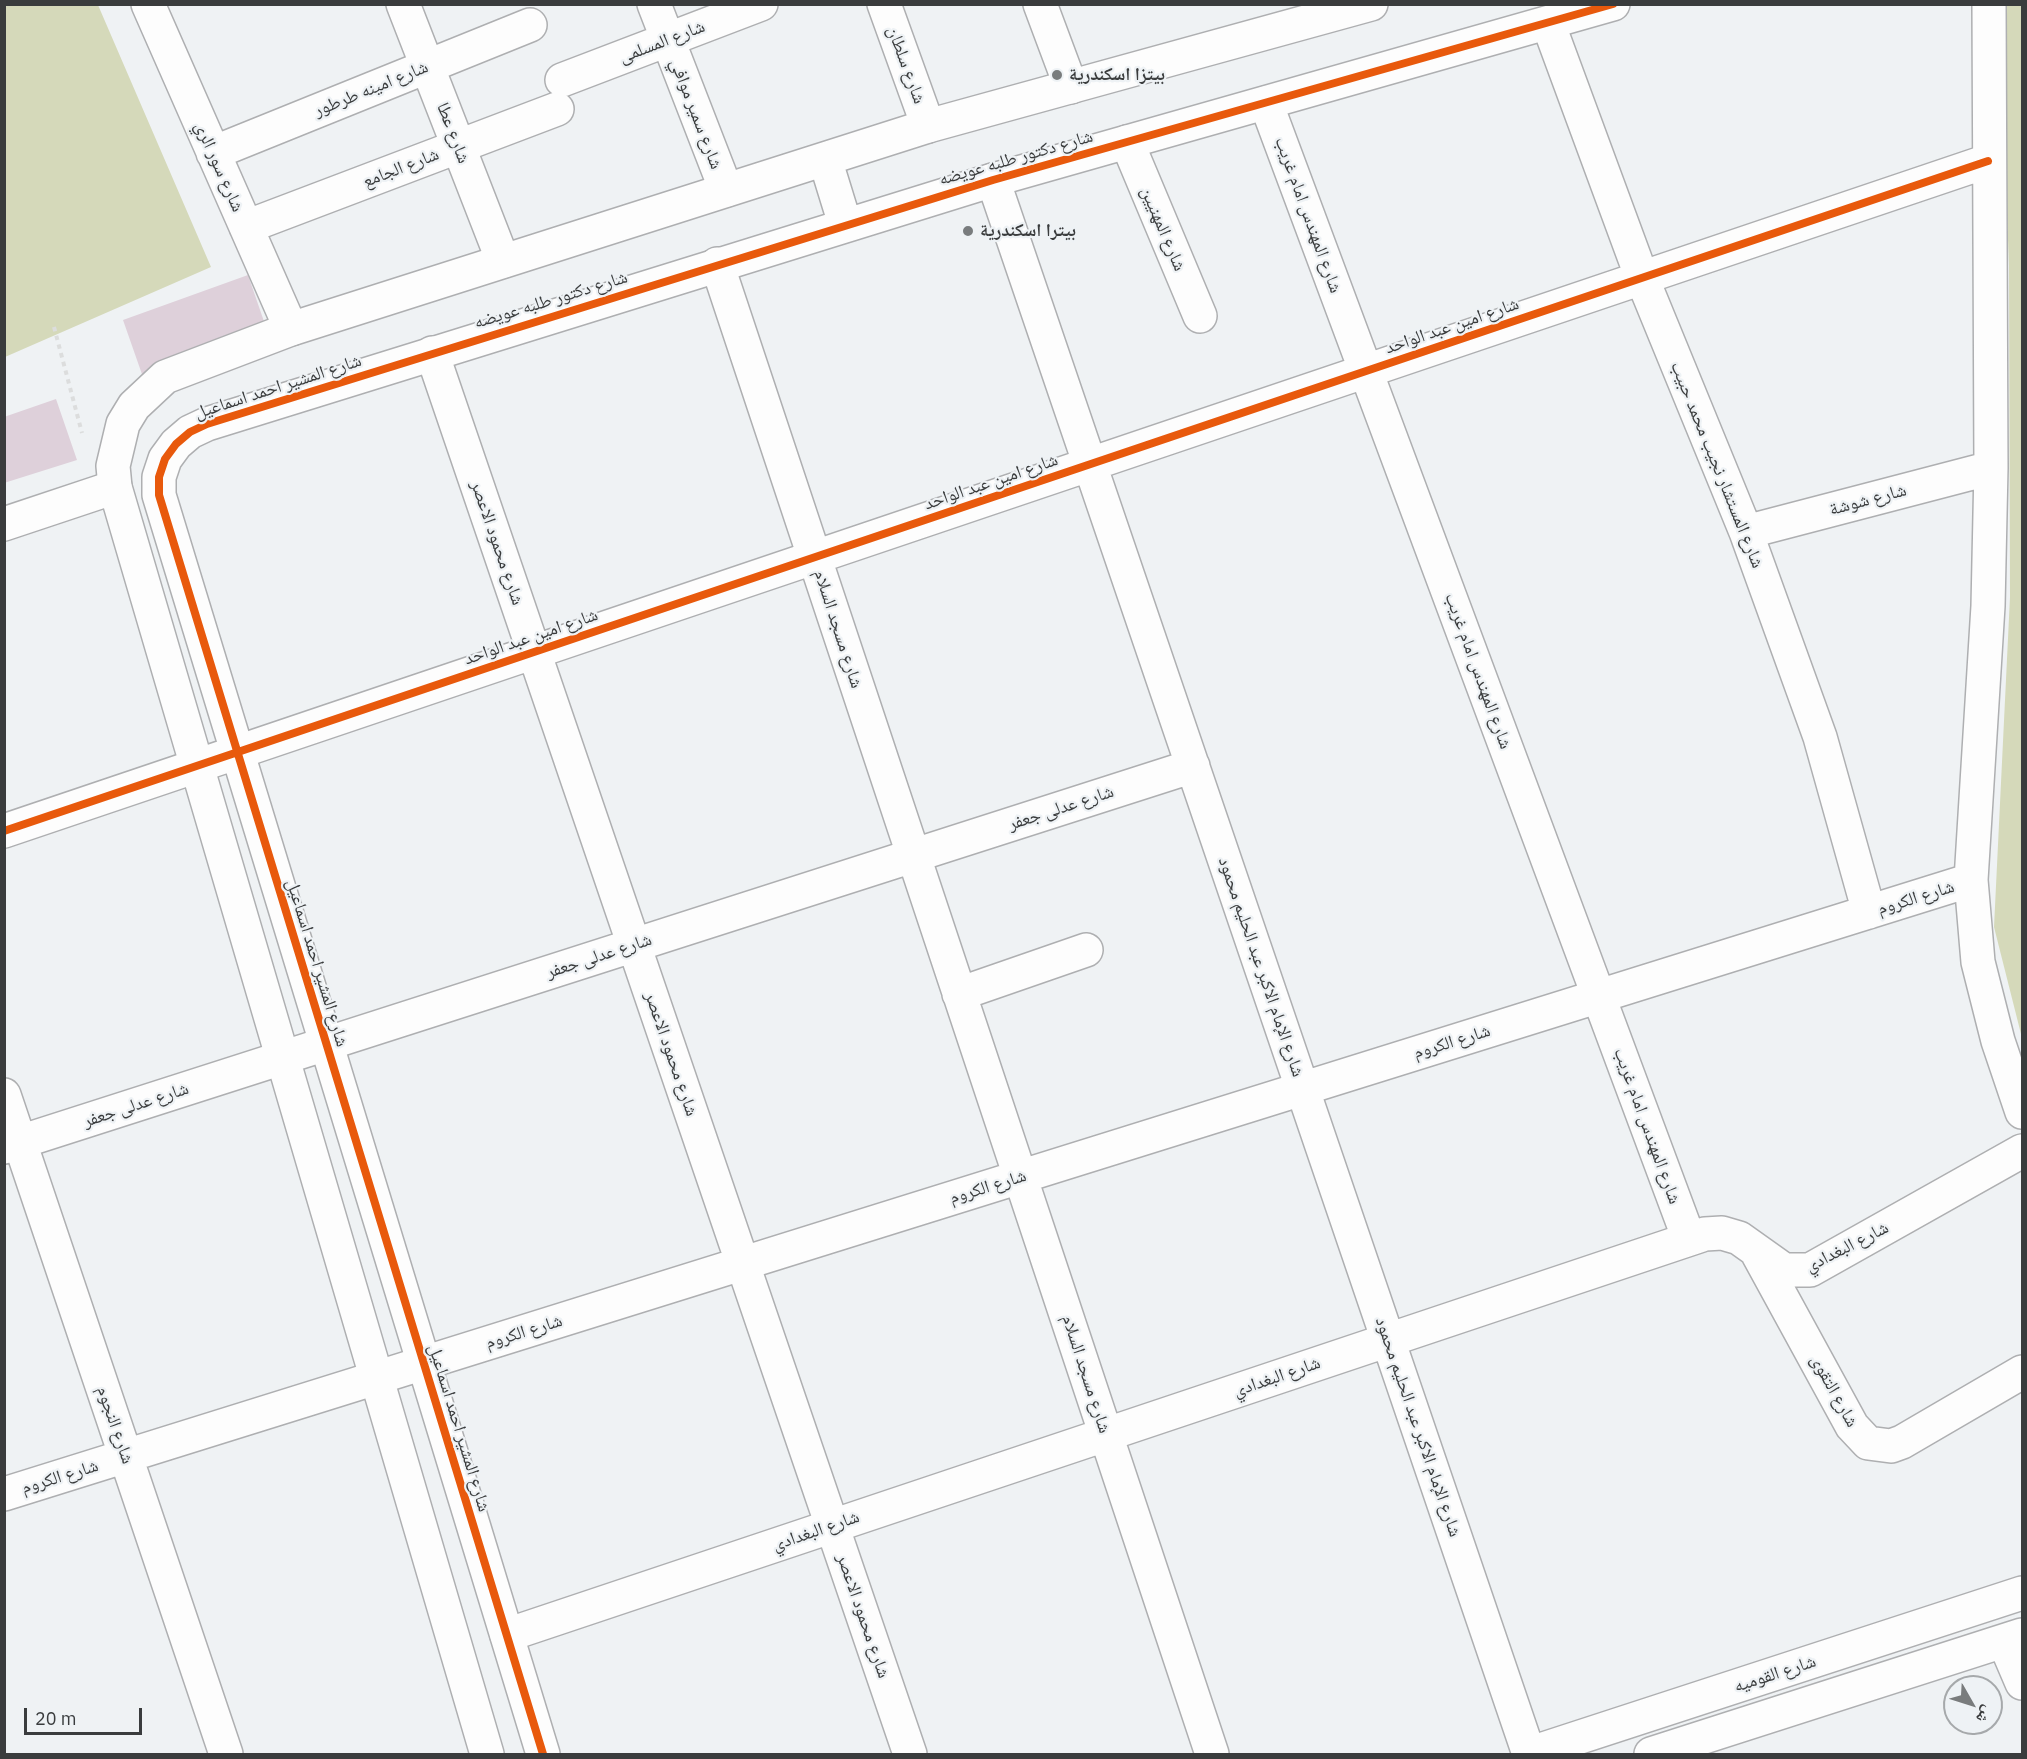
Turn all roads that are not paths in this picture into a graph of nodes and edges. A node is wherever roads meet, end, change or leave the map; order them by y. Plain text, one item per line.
1 (148, 4) edge
2 (403, 4) edge
3 (654, 4) edge
4 (761, 4) edge
5 (884, 4) edge
6 (1040, 4) edge
7 (1612, 4) edge
8 (1989, 4) edge
9 (1364, 5) edge
10 (1548, 23) junction
11 (530, 26) dead end
12 (668, 40) junction
13 (428, 66) junction
14 (1071, 87) junction
15 (560, 94) joint
16 (1266, 103) junction
17 (928, 126) junction
18 (1126, 142) junction
19 (459, 146) junction
20 (213, 153) junction
21 (825, 159) junction
22 (1988, 161) junction
23 (993, 180) junction
24 (726, 190) junction
25 (845, 224) junction
26 (246, 227) junction
27 (503, 261) junction
28 (717, 264) junction
29 (1642, 278) junction
30 (1200, 316) dead end
31 (291, 329) junction
32 (432, 353) junction
33 (1367, 371) junction
34 (1090, 464) junction
35 (1991, 468) junction
36 (116, 487) junction
37 (4, 524) edge
38 (1746, 532) junction
39 (814, 557) junction
40 (534, 652) junction
41 (237, 752) junction
42 (196, 765) junction
43 (1193, 766) junction
44 (4, 831) edge
45 (913, 855) junction
46 (1971, 880) junction
47 (1869, 912) junction
48 (634, 945) junction
49 (1086, 950) dead end
50 (959, 994) junction
51 (1599, 997) junction
52 (326, 1044) junction
53 (282, 1059) junction
54 (1302, 1089) junction
55 (4, 1095) edge
56 (2022, 1112) edge
57 (12, 1145) edge
58 (2022, 1151) edge
59 (1020, 1177) junction
60 (1689, 1239) junction
61 (1753, 1246) junction
62 (742, 1264) junction
63 (1388, 1340) junction
64 (424, 1364) junction
65 (2022, 1372) edge
66 (377, 1378) junction
67 (1106, 1435) junction
68 (126, 1456) junction
69 (4, 1494) edge
70 (832, 1526) junction
71 (2022, 1593) edge
72 (507, 1635) junction
73 (2013, 1638) edge
74 (2022, 1683) edge
75 (1737, 1741) edge
76 (1529, 1754) edge
77 (226, 1755) edge
78 (487, 1755) edge
79 (543, 1755) edge
80 (910, 1755) edge
81 (1212, 1755) edge
82 (1652, 1755) edge

1 - 20 street, شارع سور الري
2 - 13 street, شارع عطا
3 - 12 street, شارع سمير موافي
4 - 12 street, شارع المسلمى
5 - 17 street, شارع سلطان
6 - 14 street
7 - 10 street, شارع دكتور طلبه عويضه
8 - 22 street
9 - 14 street
10 - 16 street, شارع دكتور طلبه عويضه
10 - 29 street, شارع المستشار نجيب محمد حبيب
11 - 13 street, شارع امينه طرطور
12 - 15 street, شارع المسلمى
12 - 24 street, شارع سمير موافي
13 - 19 street, شارع عطا
13 - 20 street, شارع امينه طرطور
14 - 17 street
15 - 19 street, شارع الجامع
16 - 18 street, شارع دكتور طلبه عويضه
16 - 33 street, شارع المهندس امام غريب
17 - 21 street
18 - 23 street, شارع دكتور طلبه عويضه
18 - 30 street, شارع المهنيين
19 - 26 street, شارع الجامع
19 - 27 street, شارع عطا
20 - 26 street, شارع سور الري
21 - 24 street
21 - 25 street
22 - 29 street, شارع امين عبد الواحد
22 - 35 street
23 - 25 street, شارع دكتور طلبه عويضه
23 - 34 street, شارع الإمام الاكبر عبد الحليم محمود
24 - 27 street
25 - 28 street, شارع دكتور طلبه عويضه
26 - 31 street, شارع سور الري
27 - 31 street
28 - 32 street, شارع دكتور طلبه عويضه
28 - 39 street, شارع مسجد السلام
29 - 33 street, شارع امين عبد الواحد
29 - 38 street, شارع المستشار نجيب محمد حبيب
31 - 36 street
32 - 40 street, شارع محمود الاعصر
32 - 41 street, شارع المشير احمد اسماعيل
33 - 34 street, شارع امين عبد الواحد
33 - 51 street, شارع المهندس امام غريب
34 - 39 street, شارع امين عبد الواحد
34 - 43 street, شارع الإمام الاكبر عبد الحليم محمود
35 - 38 street, شارع شوشة
35 - 46 street
36 - 37 street
36 - 42 street
38 - 47 street, شارع المستشار نجيب محمد حبيب
39 - 40 street, شارع امين عبد الواحد
39 - 45 street, شارع مسجد السلام
40 - 41 street, شارع امين عبد الواحد
40 - 48 street, شارع محمود الاعصر
41 - 42 street, شارع امين عبد الواحد
41 - 52 street, شارع المشير احمد اسماعيل
42 - 44 street, شارع امين عبد الواحد
42 - 53 street
43 - 45 street, شارع عدلى جعفر
43 - 54 street, شارع الإمام الاكبر عبد الحليم محمود
45 - 48 street, شارع عدلى جعفر
45 - 50 street, شارع مسجد السلام
46 - 47 street, شارع الكروم
46 - 56 street
47 - 51 street, شارع الكروم
48 - 52 street, شارع عدلى جعفر
48 - 62 street, شارع محمود الاعصر
49 - 50 street
50 - 59 street, شارع مسجد السلام
51 - 54 street, شارع الكروم
51 - 60 street, شارع المهندس امام غريب
52 - 53 street, شارع عدلى جعفر
52 - 64 street, شارع المشير احمد اسماعيل
53 - 57 street, شارع عدلى جعفر
53 - 66 street
54 - 59 street, شارع الكروم
54 - 63 street, شارع الإمام الاكبر عبد الحليم محمود
55 - 57 street, شارع النجوم
57 - 68 street, شارع النجوم
58 - 61 street, شارع البغدادي
59 - 62 street, شارع الكروم
59 - 67 street, شارع مسجد السلام
60 - 61 street, شارع البغدادي
60 - 63 street, شارع البغدادي
61 - 65 street, شارع التقوى
62 - 64 street, شارع الكروم
62 - 70 street, شارع محمود الاعصر
63 - 67 street, شارع البغدادي
63 - 76 street, شارع الإمام الاكبر عبد الحليم محمود
64 - 66 street, شارع الكروم
64 - 72 street, شارع المشير احمد اسماعيل
66 - 68 street, شارع الكروم
66 - 78 street
67 - 70 street, شارع البغدادي
67 - 81 street, شارع مسجد السلام
68 - 69 street, شارع الكروم
68 - 77 street, شارع النجوم
70 - 72 street, شارع البغدادي
70 - 80 street, شارع محمود الاعصر
71 - 76 street, شارع القوميه
72 - 79 street, شارع المشير احمد اسماعيل
73 - 74 street
73 - 75 street
75 - 82 street

